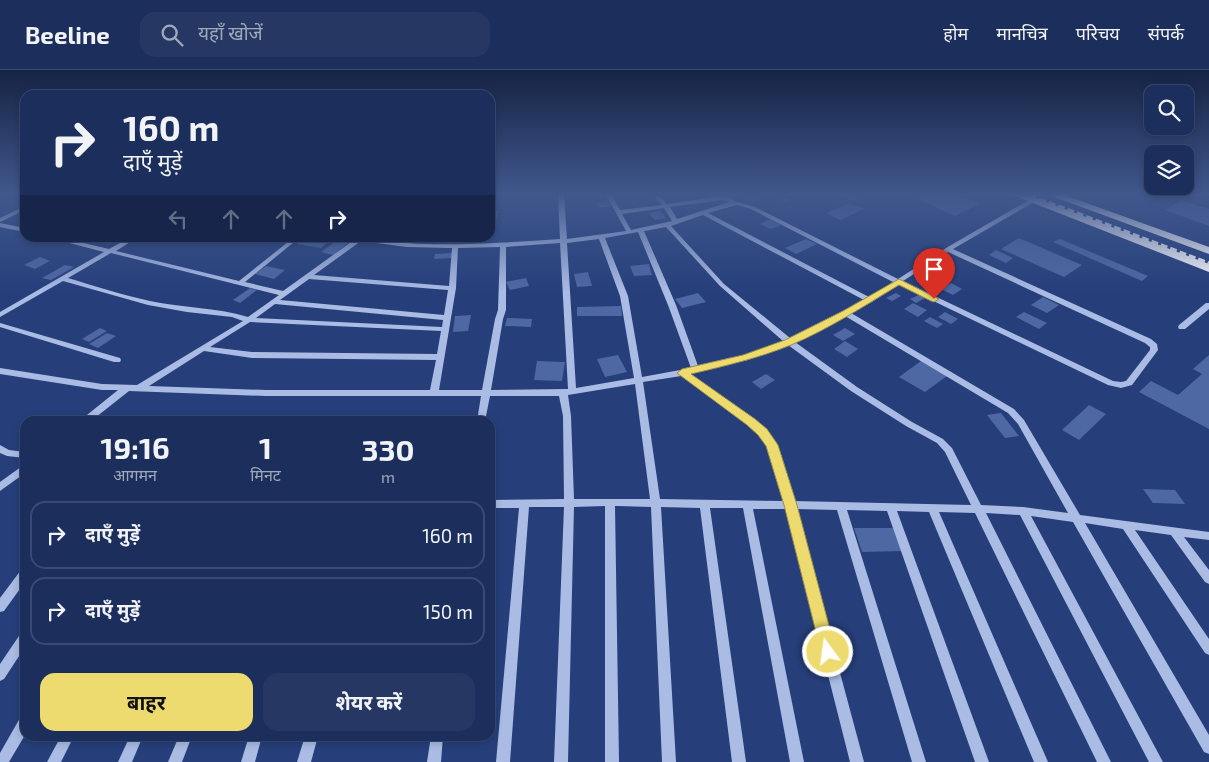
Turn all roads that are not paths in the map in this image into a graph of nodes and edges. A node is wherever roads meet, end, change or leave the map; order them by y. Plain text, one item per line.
1 (564, 227) edge
2 (627, 227) edge
3 (655, 227) edge
4 (669, 227) edge
5 (730, 227) edge
6 (791, 227) edge
7 (984, 227) edge
8 (1107, 227) edge
9 (1143, 227) edge
10 (640, 230) junction
11 (629, 231) junction
12 (601, 237) junction
13 (565, 241) junction
14 (75, 242) edge
15 (126, 242) edge
16 (291, 242) edge
17 (353, 242) edge
18 (386, 242) edge
19 (503, 245) junction
20 (455, 246) junction
21 (948, 249) junction
22 (112, 250) junction
23 (1209, 251) edge
24 (1209, 268) edge
25 (307, 277) junction
26 (63, 279) junction
27 (899, 282) junction
28 (240, 283) junction
29 (452, 288) junction
30 (285, 294) junction
31 (868, 300) junction
32 (274, 302) junction
33 (1209, 305) edge
34 (846, 313) junction
35 (0, 316) edge
36 (447, 318) junction
37 (249, 320) junction
38 (0, 325) edge
39 (1182, 327) dead end
40 (445, 329) junction
41 (789, 342) junction
42 (204, 349) junction
43 (440, 357) junction
44 (118, 360) dead end
45 (695, 369) junction
46 (0, 371) edge
47 (682, 373) junction
48 (638, 380) junction
49 (127, 388) junction
50 (139, 389) junction
51 (434, 393) junction
52 (486, 393) junction
53 (568, 393) junction
54 (91, 416) edge
55 (483, 416) edge
56 (0, 448) edge
57 (20, 454) edge
58 (20, 472) edge
59 (0, 487) edge
60 (569, 502) junction
61 (610, 502) junction
62 (524, 503) junction
63 (656, 503) junction
64 (495, 504) edge
65 (705, 504) junction
66 (747, 504) junction
67 (790, 505) junction
68 (841, 506) junction
69 (890, 507) junction
70 (932, 508) junction
71 (980, 509) junction
72 (1023, 511) junction
73 (1075, 518) junction
74 (1126, 525) junction
75 (1174, 531) junction
76 (1209, 536) edge
77 (20, 579) edge
78 (1209, 579) edge
79 (0, 607) edge
80 (20, 644) edge
81 (1209, 649) edge
82 (0, 674) edge
83 (20, 731) edge
84 (65, 741) edge
85 (135, 741) edge
86 (184, 741) edge
87 (254, 741) edge
88 (310, 741) edge
89 (436, 741) edge
90 (1209, 747) edge
91 (2, 762) edge
92 (54, 762) edge
93 (125, 762) edge
94 (175, 762) edge
95 (248, 762) edge
96 (304, 762) edge
97 (434, 762) edge
98 (503, 762) edge
99 (561, 762) edge
100 (612, 762) edge
101 (669, 762) edge
102 (738, 762) edge
103 (797, 762) edge
104 (857, 762) edge
105 (919, 762) edge
106 (982, 762) edge
107 (1041, 762) edge
108 (1104, 762) edge
109 (1156, 762) edge

1 - 13 street
2 - 11 street
3 - 10 street
4 - 41 street
5 - 31 street
6 - 27 street
7 - 21 street
8 - 24 highway
9 - 23 highway
10 - 11 street
10 - 45 street
11 - 12 street
12 - 13 street
12 - 48 street
13 - 19 street
13 - 53 street
14 - 22 street
15 - 22 street
16 - 28 street
17 - 25 street
18 - 20 street
19 - 20 street
19 - 52 street
20 - 29 street
21 - 27 street
21 - 27 street
22 - 26 street
22 - 28 street
25 - 29 street
25 - 30 street
26 - 35 street
26 - 37 street
27 - 31 street
28 - 30 street
29 - 36 street
30 - 32 street
31 - 34 street
32 - 36 street
32 - 37 street
33 - 39 street
34 - 41 street
34 - 73 street
36 - 40 street
37 - 40 street
37 - 42 street
38 - 44 street
40 - 43 street
41 - 45 street
41 - 71 street
42 - 43 street
42 - 50 street
43 - 51 street
45 - 47 street
46 - 49 street
47 - 48 street
47 - 67 street
48 - 53 street
48 - 63 street
49 - 50 street
49 - 54 street
50 - 51 street
51 - 52 street
52 - 53 street
52 - 55 street
53 - 60 street
56 - 57 street
58 - 59 street
60 - 61 street
60 - 62 street
60 - 99 street
61 - 63 street
61 - 100 street
62 - 64 street
62 - 98 street
63 - 65 street
63 - 101 street
65 - 66 street
65 - 102 street
66 - 67 street
66 - 103 street
67 - 68 street
67 - 104 street
68 - 69 street
68 - 105 street
69 - 70 street
69 - 106 street
70 - 71 street
70 - 107 street
71 - 72 street
71 - 108 street
72 - 73 street
72 - 109 street
73 - 74 street
73 - 90 street
74 - 75 street
74 - 81 street
75 - 76 street
75 - 78 street
77 - 79 street
80 - 82 street
83 - 91 street
84 - 92 street
85 - 93 street
86 - 94 street
87 - 95 street
88 - 96 street
89 - 97 street

